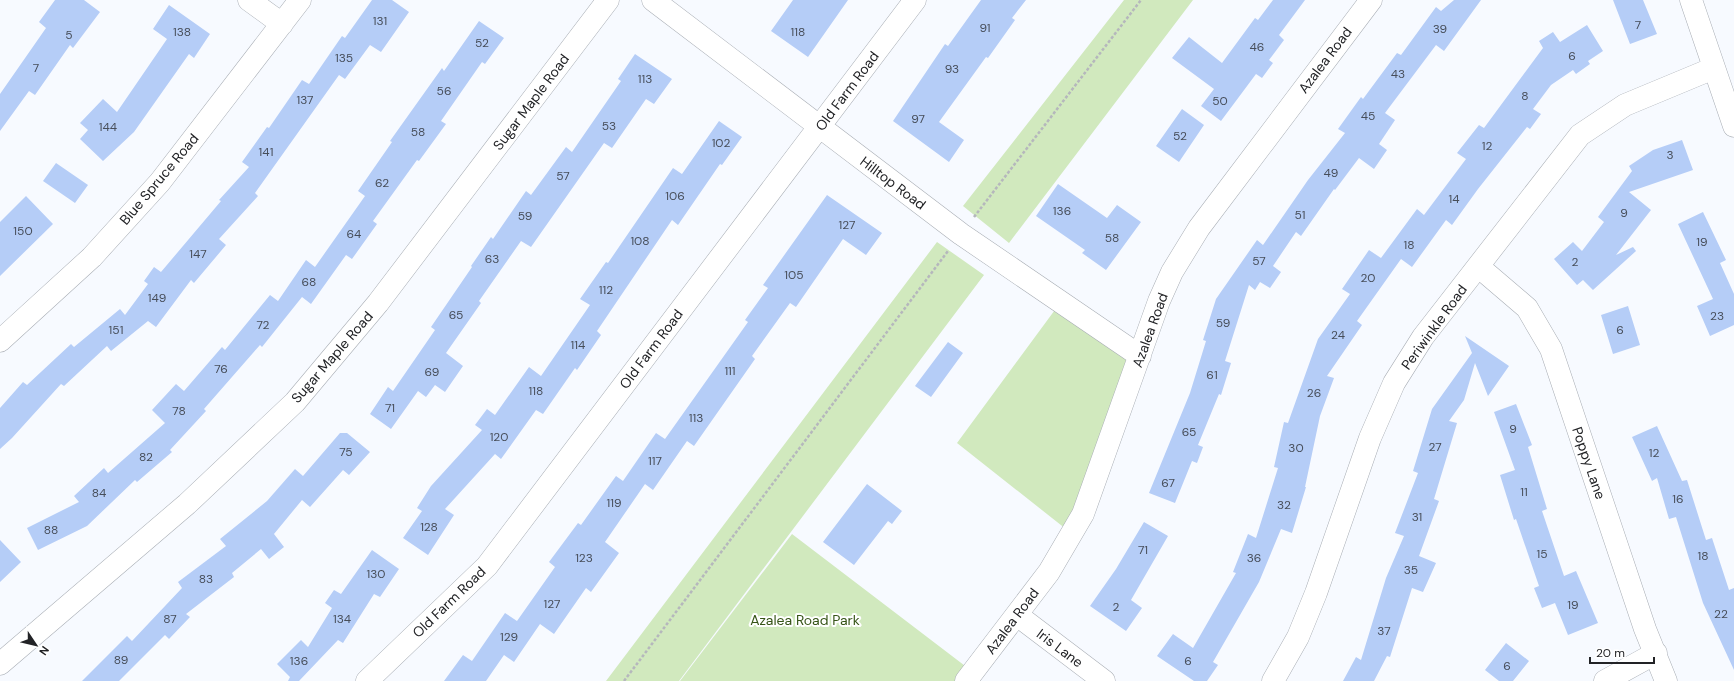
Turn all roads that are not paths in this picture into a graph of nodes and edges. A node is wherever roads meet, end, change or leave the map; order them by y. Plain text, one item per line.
1 (248, 0) edge
2 (300, 0) edge
3 (608, 0) edge
4 (653, 0) edge
5 (915, 0) edge
6 (1371, 0) edge
7 (1691, 0) edge
8 (282, 24) junction
9 (1714, 68) junction
10 (820, 126) junction
11 (1734, 126) edge
12 (1479, 266) junction
13 (0, 341) edge
14 (1140, 356) junction
15 (1016, 615) junction
16 (1656, 653) junction
17 (0, 664) edge
18 (367, 681) edge
19 (966, 681) edge
20 (1104, 681) edge
21 (1273, 681) edge
22 (1605, 681) edge
23 (1666, 681) edge

1 - 8 street
2 - 8 street, Blue Spruce Road
3 - 17 street, Sugar Maple Road
4 - 10 street, Hilltop Road
5 - 10 street, Old Farm Road
6 - 14 street, Azalea Road
7 - 9 street
8 - 13 street, Blue Spruce Road
9 - 11 street
9 - 12 street, Periwinkle Road
10 - 14 street, Hilltop Road
10 - 18 street, Old Farm Road
12 - 16 street, Poppy Lane
12 - 21 street, Periwinkle Road
14 - 15 street, Azalea Road
15 - 19 street, Azalea Road
15 - 20 street, Iris Lane
16 - 22 street
16 - 23 street, Poppy Lane

